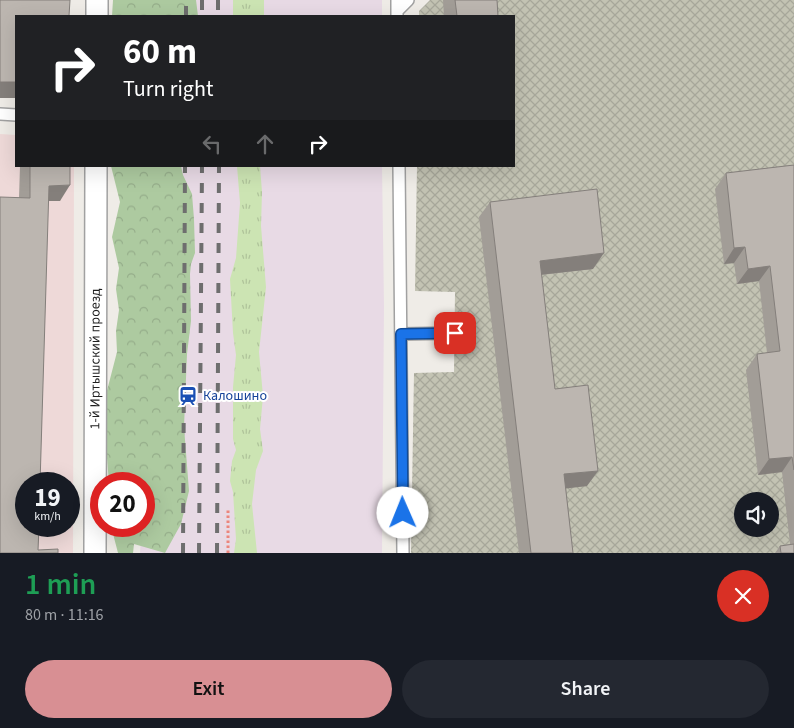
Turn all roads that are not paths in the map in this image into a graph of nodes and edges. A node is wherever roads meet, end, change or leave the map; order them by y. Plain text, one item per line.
1 (97, 0) edge
2 (408, 0) edge
3 (397, 9) edge
4 (97, 15) edge
5 (0, 114) edge
6 (15, 115) edge
7 (96, 167) edge
8 (399, 167) edge
9 (455, 333) dead end
10 (401, 334) junction
11 (95, 553) edge
12 (403, 553) edge

1 - 4 street
2 - 3 lane
5 - 6 lane
7 - 11 street, 1-й Иртышский проезд
8 - 10 lane
9 - 10 lane
10 - 12 lane

